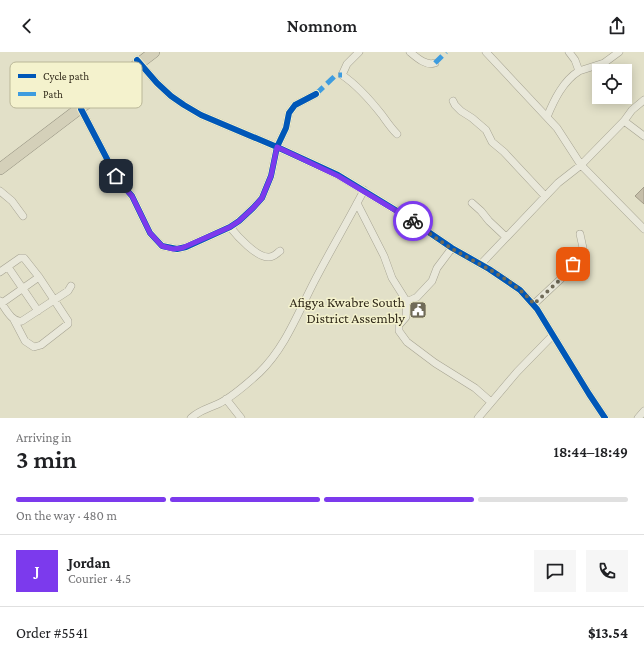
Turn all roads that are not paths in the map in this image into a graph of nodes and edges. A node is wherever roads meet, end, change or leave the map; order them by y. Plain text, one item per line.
1 (147, 52) edge
2 (154, 52) edge
3 (359, 52) edge
4 (410, 52) edge
5 (486, 52) edge
6 (569, 52) edge
7 (619, 52) edge
8 (138, 62) joint
9 (436, 63) dead end
10 (142, 66) edge
11 (579, 71) junction
12 (316, 94) dead end
13 (644, 100) edge
14 (453, 101) dead end
15 (78, 108) edge
16 (80, 109) joint
17 (547, 117) junction
18 (624, 121) junction
19 (397, 134) dead end
20 (644, 136) edge
21 (277, 147) junction
22 (0, 165) edge
23 (581, 165) junction
24 (0, 169) edge
25 (364, 190) junction
26 (0, 191) edge
27 (545, 196) junction
28 (357, 203) junction
29 (472, 203) dead end
30 (23, 216) dead end
31 (230, 227) junction
32 (644, 229) edge
33 (580, 234) dead end
34 (506, 237) junction
35 (452, 248) junction
36 (280, 251) dead end
37 (481, 264) junction
38 (8, 267) junction
39 (0, 272) edge
40 (39, 278) junction
41 (71, 286) dead end
42 (22, 289) junction
43 (54, 301) junction
44 (407, 302) junction
45 (1, 304) edge
46 (534, 304) junction
47 (38, 311) junction
48 (14, 320) junction
49 (553, 335) junction
50 (226, 399) junction
51 (491, 402) junction
52 (644, 411) edge
53 (191, 418) edge
54 (241, 418) edge
55 (478, 418) edge
56 (605, 418) edge
57 (638, 418) edge

1 - 8 highway
2 - 8 highway
3 - 19 street
4 - 9 street
5 - 17 street
6 - 11 street
7 - 11 street
10 - 21 street
11 - 17 street
12 - 21 street
13 - 18 street
14 - 27 street
15 - 22 highway
16 - 24 highway
16 - 31 street
17 - 23 street
18 - 20 street
18 - 23 street
21 - 25 street
21 - 31 street
23 - 27 street
23 - 32 street
25 - 28 street
25 - 35 street
26 - 30 street
27 - 34 street
28 - 44 street
28 - 50 street
29 - 34 street
31 - 36 street
33 - 46 street
34 - 37 street
35 - 37 street
35 - 44 street
37 - 46 street
38 - 39 street
38 - 40 street
38 - 42 street
40 - 42 street
40 - 43 street
41 - 43 street
42 - 45 street
42 - 47 street
43 - 47 street
43 - 48 street
44 - 51 street
45 - 48 street
46 - 49 street
47 - 48 street
49 - 51 street
49 - 56 street
50 - 53 street
50 - 54 street
51 - 55 street
52 - 57 street

